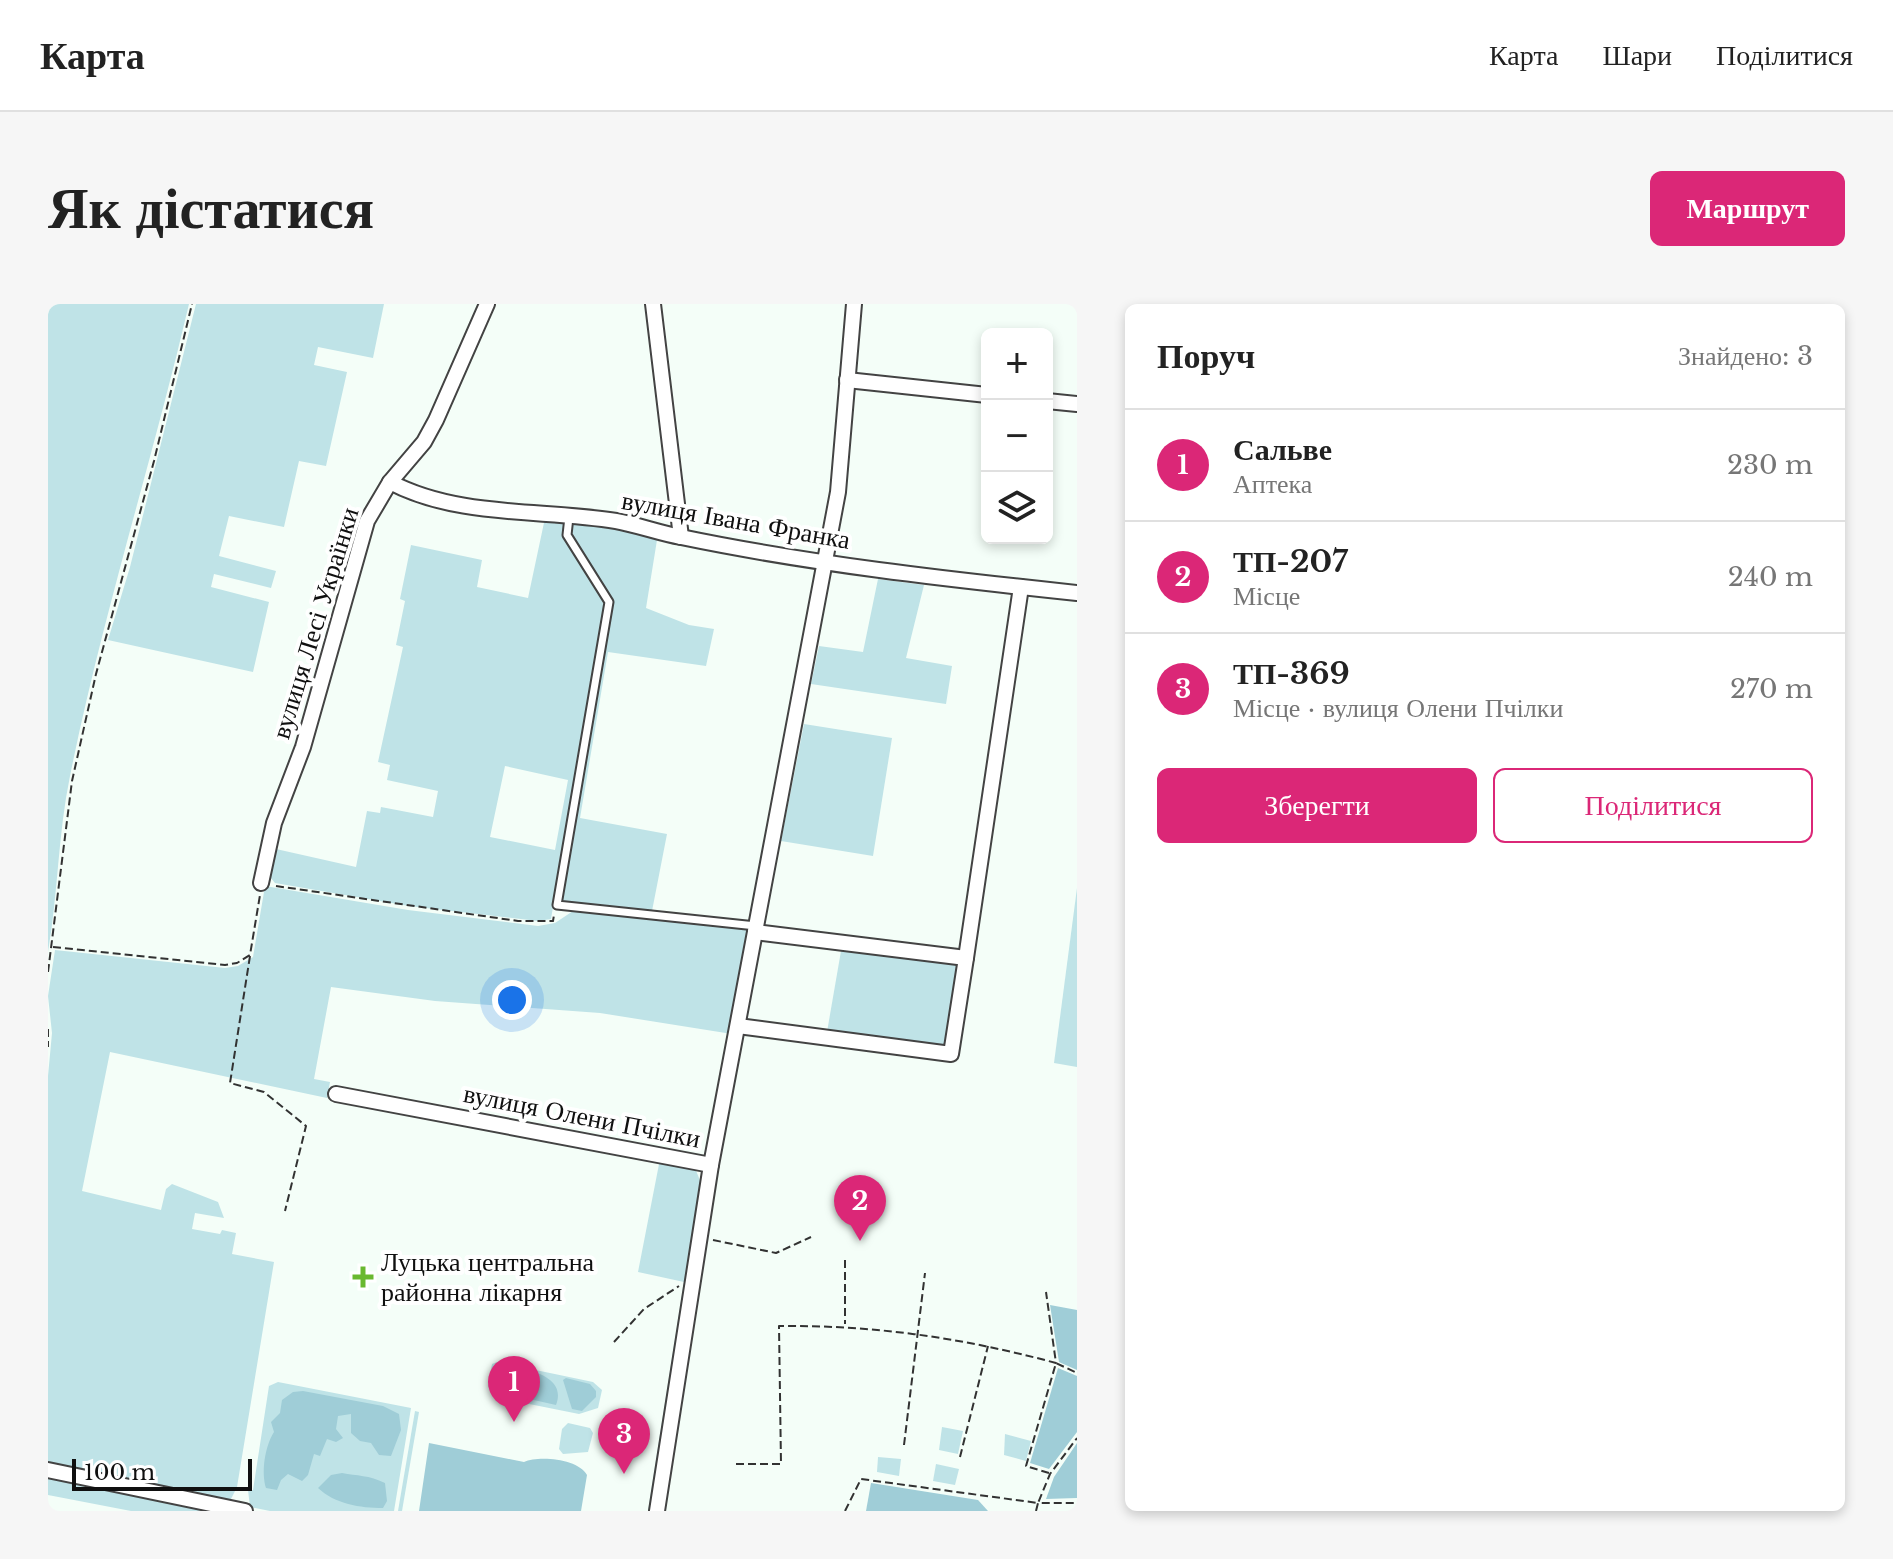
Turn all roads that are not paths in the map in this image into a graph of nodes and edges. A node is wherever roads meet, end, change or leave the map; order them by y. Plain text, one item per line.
1 (487, 304) edge
2 (653, 304) edge
3 (854, 304) edge
4 (847, 380) junction
5 (981, 394) edge
6 (1053, 402) edge
7 (1077, 404) edge
8 (390, 482) junction
9 (569, 517) junction
10 (681, 537) junction
11 (825, 561) junction
12 (1021, 587) junction
13 (1077, 593) edge
14 (261, 883) road end
15 (756, 929) junction
16 (966, 958) junction
17 (738, 1026) junction
18 (336, 1094) dead end
19 (711, 1165) junction
20 (48, 1470) edge
21 (245, 1511) edge
22 (657, 1511) edge

1 - 8 street, вулиця Лесі Українки
2 - 10 street
3 - 4 street
4 - 5 street
4 - 11 street
6 - 7 street
8 - 9 street, вулиця Івана Франка
8 - 14 street, вулиця Лесі Українки
9 - 10 street, вулиця Івана Франка
9 - 15 lane
10 - 11 street, вулиця Івана Франка
11 - 12 street, вулиця Івана Франка
11 - 15 street
12 - 13 street, вулиця Івана Франка
12 - 16 street
15 - 16 street
15 - 17 street
16 - 17 street
17 - 19 street
18 - 19 street, вулиця Олени Пчілки
19 - 22 street, вулиця Олени Пчілки
20 - 21 street

